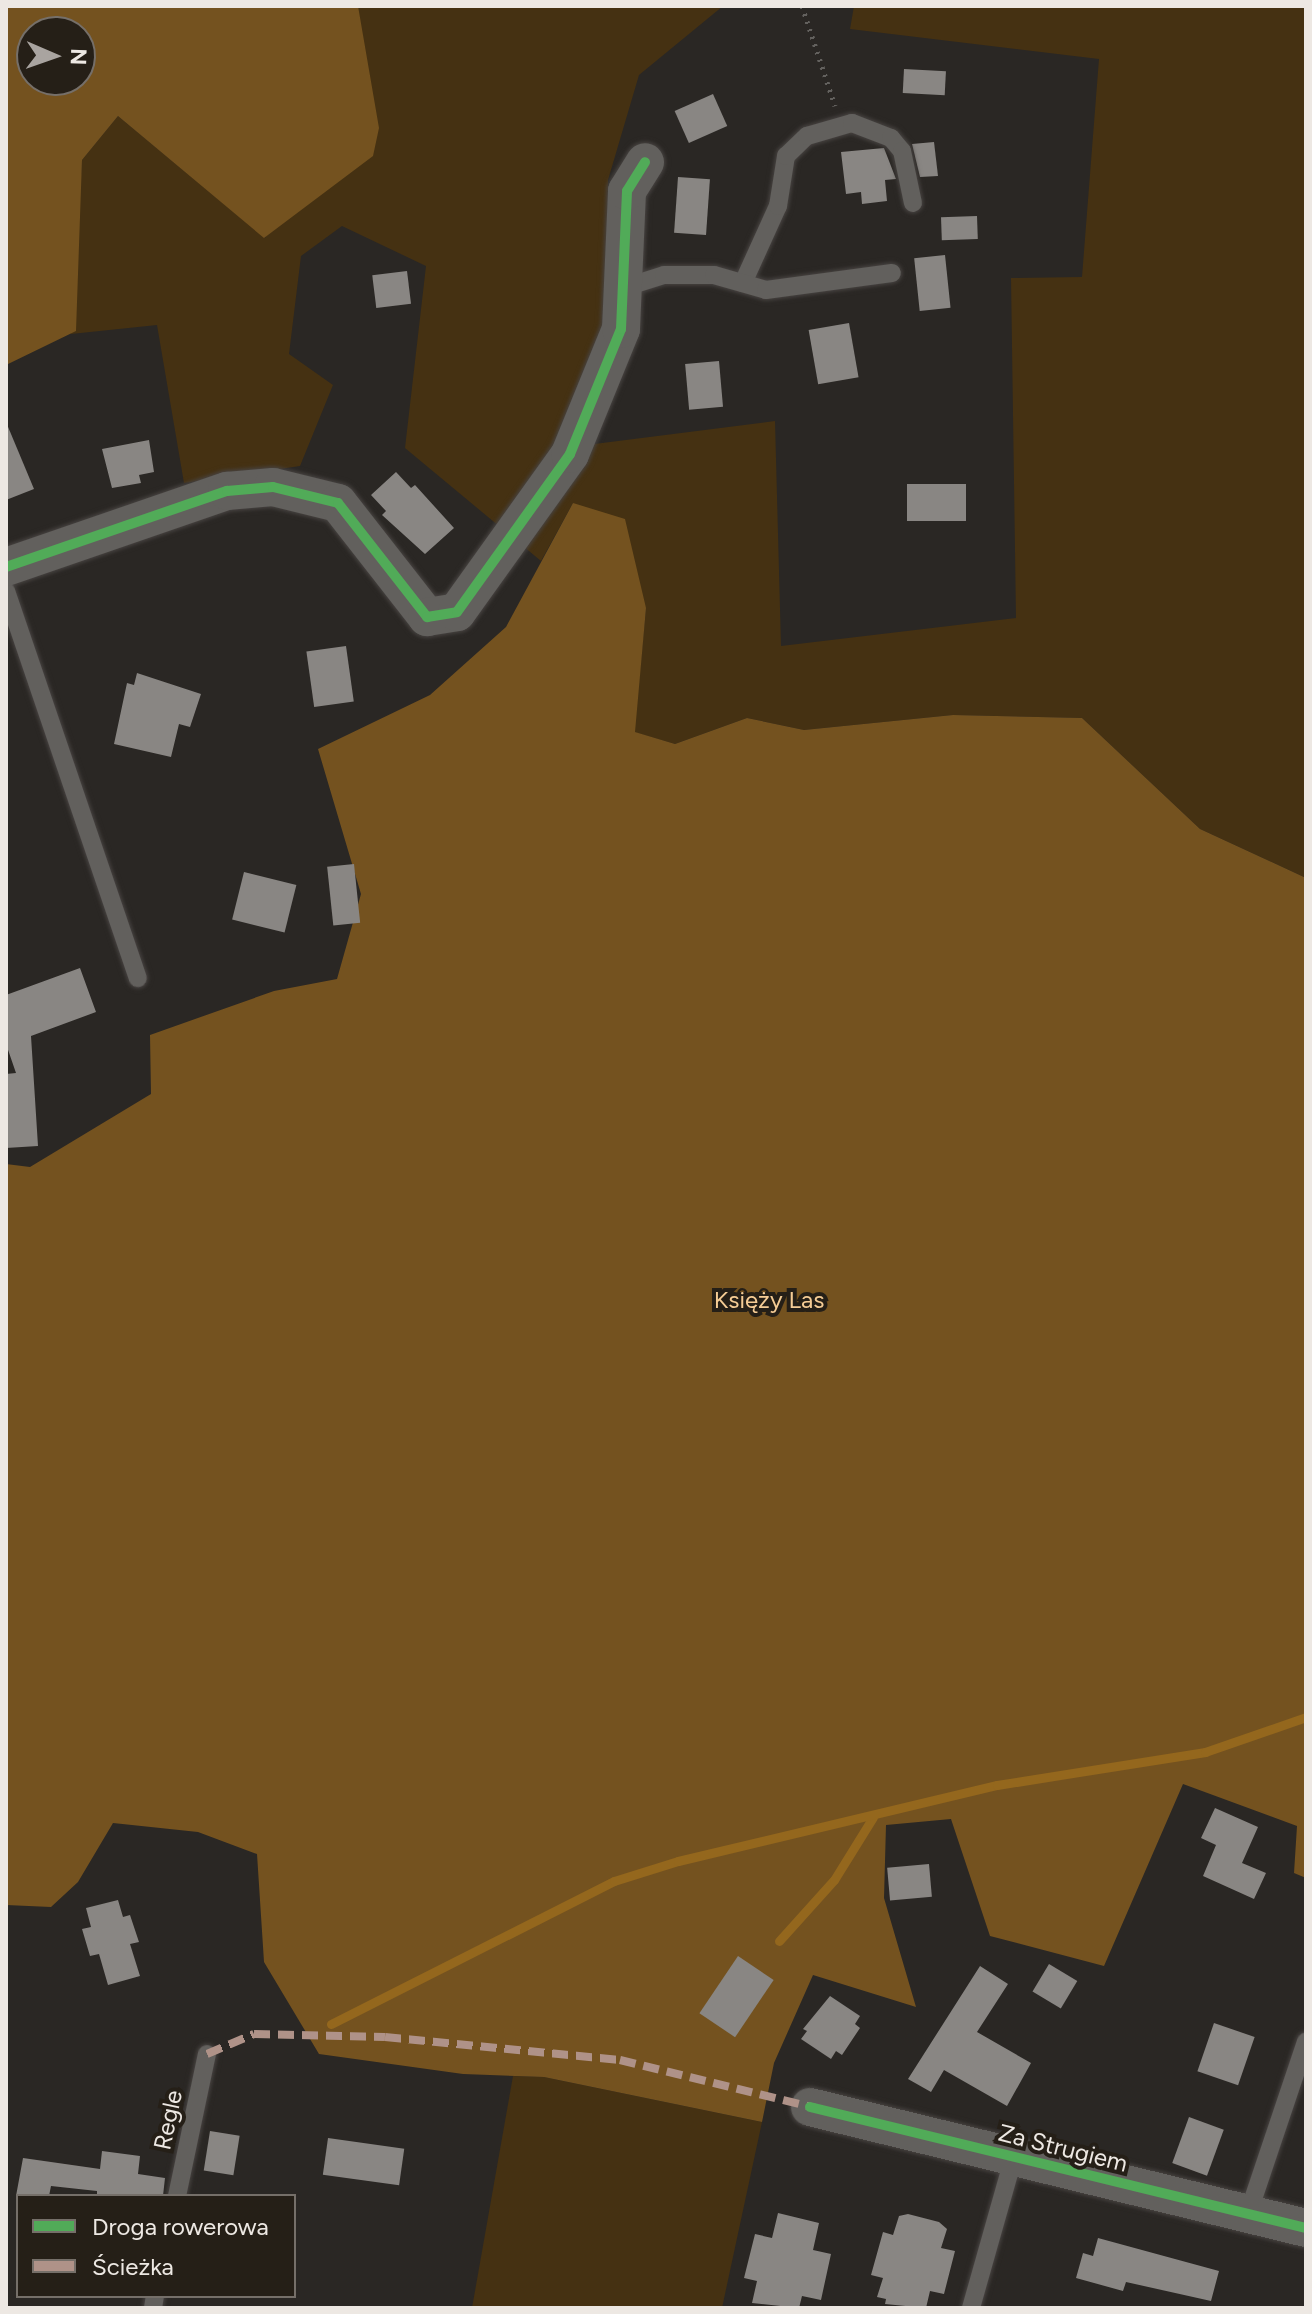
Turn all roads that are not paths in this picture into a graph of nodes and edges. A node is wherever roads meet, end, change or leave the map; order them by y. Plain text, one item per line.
1 (645, 162) dead end
2 (913, 203) dead end
3 (892, 273) dead end
4 (743, 283) junction
5 (623, 288) junction
6 (6, 567) edge
7 (6, 591) edge
8 (138, 978) dead end
9 (1306, 2042) edge
10 (207, 2054) dead end
11 (810, 2107) dead end
12 (1014, 2156) junction
13 (177, 2194) edge
14 (1248, 2214) junction
15 (1306, 2228) edge
16 (971, 2308) edge

1 - 5 street
2 - 4 lane
3 - 4 lane
4 - 5 lane
5 - 6 street
7 - 8 lane
9 - 14 lane
10 - 13 lane, Regle
11 - 12 street, Za Strugiem
12 - 14 street, Za Strugiem
12 - 16 lane
14 - 15 street, Za Strugiem

